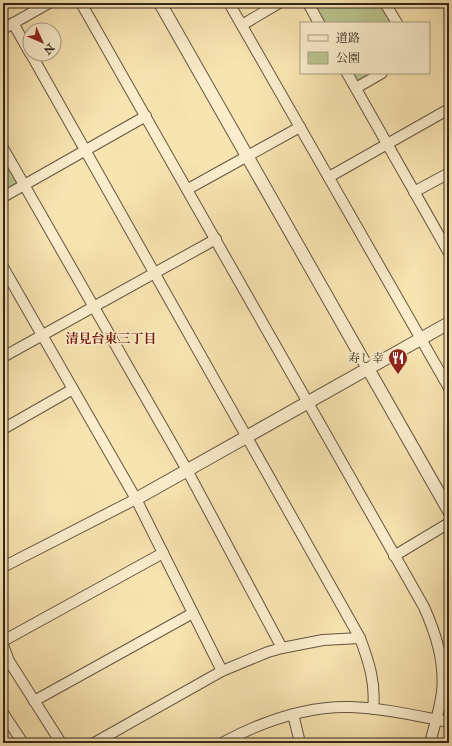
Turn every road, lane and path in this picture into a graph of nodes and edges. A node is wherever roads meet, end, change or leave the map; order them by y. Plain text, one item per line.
1 (49, 3) edge
2 (81, 3) edge
3 (160, 3) edge
4 (229, 3) edge
5 (279, 3) edge
6 (308, 3) edge
7 (386, 3) edge
8 (318, 22) edge
9 (396, 22) edge
10 (13, 23) junction
11 (242, 25) junction
12 (3, 29) edge
13 (22, 39) edge
14 (35, 62) edge
15 (348, 74) edge
16 (380, 74) edge
17 (356, 88) junction
18 (449, 109) edge
19 (146, 116) junction
20 (300, 127) junction
21 (387, 144) junction
22 (3, 148) edge
23 (85, 151) junction
24 (247, 156) junction
25 (449, 173) edge
26 (329, 177) junction
27 (24, 185) junction
28 (188, 190) junction
29 (414, 192) junction
30 (3, 197) edge
31 (216, 240) junction
32 (448, 249) edge
33 (3, 267) edge
34 (155, 273) junction
35 (94, 307) junction
36 (449, 323) edge
37 (42, 335) junction
38 (421, 338) junction
39 (3, 357) edge
40 (368, 368) junction
41 (449, 388) edge
42 (73, 390) junction
43 (308, 402) junction
44 (3, 428) edge
45 (247, 436) junction
46 (187, 470) junction
47 (136, 498) junction
48 (449, 511) edge
49 (449, 523) edge
50 (163, 553) junction
51 (394, 556) junction
52 (3, 567) edge
53 (193, 613) junction
54 (360, 638) junction
55 (3, 641) edge
56 (3, 645) edge
57 (282, 648) junction
58 (222, 671) junction
59 (34, 701) junction
60 (373, 709) junction
61 (3, 713) edge
62 (292, 714) junction
63 (436, 720) junction
64 (449, 722) edge
65 (6, 723) edge
66 (23, 743) edge
67 (61, 743) edge
68 (94, 743) edge
69 (222, 743) edge
70 (300, 743) edge
71 (430, 743) edge

1 - 10 street
2 - 19 street
3 - 24 street
4 - 11 street
5 - 11 street
6 - 8 street
7 - 9 street
10 - 12 street
10 - 13 street
11 - 20 street
14 - 23 street
15 - 17 street
16 - 17 street
17 - 21 street
18 - 21 street
19 - 23 street
19 - 28 street
20 - 24 street
20 - 26 street
21 - 26 street
21 - 29 street
22 - 27 street
23 - 27 street
23 - 34 street
24 - 28 street
24 - 40 street
25 - 29 street
26 - 38 street
27 - 30 street
27 - 35 street
28 - 31 street
29 - 32 street
31 - 34 street
31 - 43 street
33 - 37 street
34 - 35 street
34 - 45 street
35 - 37 street
35 - 46 street
36 - 38 street
37 - 39 street
37 - 42 street
38 - 40 street
38 - 41 street
40 - 43 street
40 - 48 street
42 - 44 street
42 - 47 street
43 - 45 street
43 - 51 street
45 - 46 street
45 - 54 street
46 - 47 street
46 - 57 street
47 - 50 street
47 - 52 street
49 - 51 street
50 - 53 street
50 - 55 street
51 - 63 street
53 - 58 street
53 - 59 street
54 - 57 street
54 - 60 street
56 - 59 street
57 - 58 street
58 - 68 street
59 - 67 street
60 - 62 street
60 - 63 street
61 - 65 street
62 - 69 street
62 - 70 street
63 - 64 street
63 - 71 street
65 - 66 street

